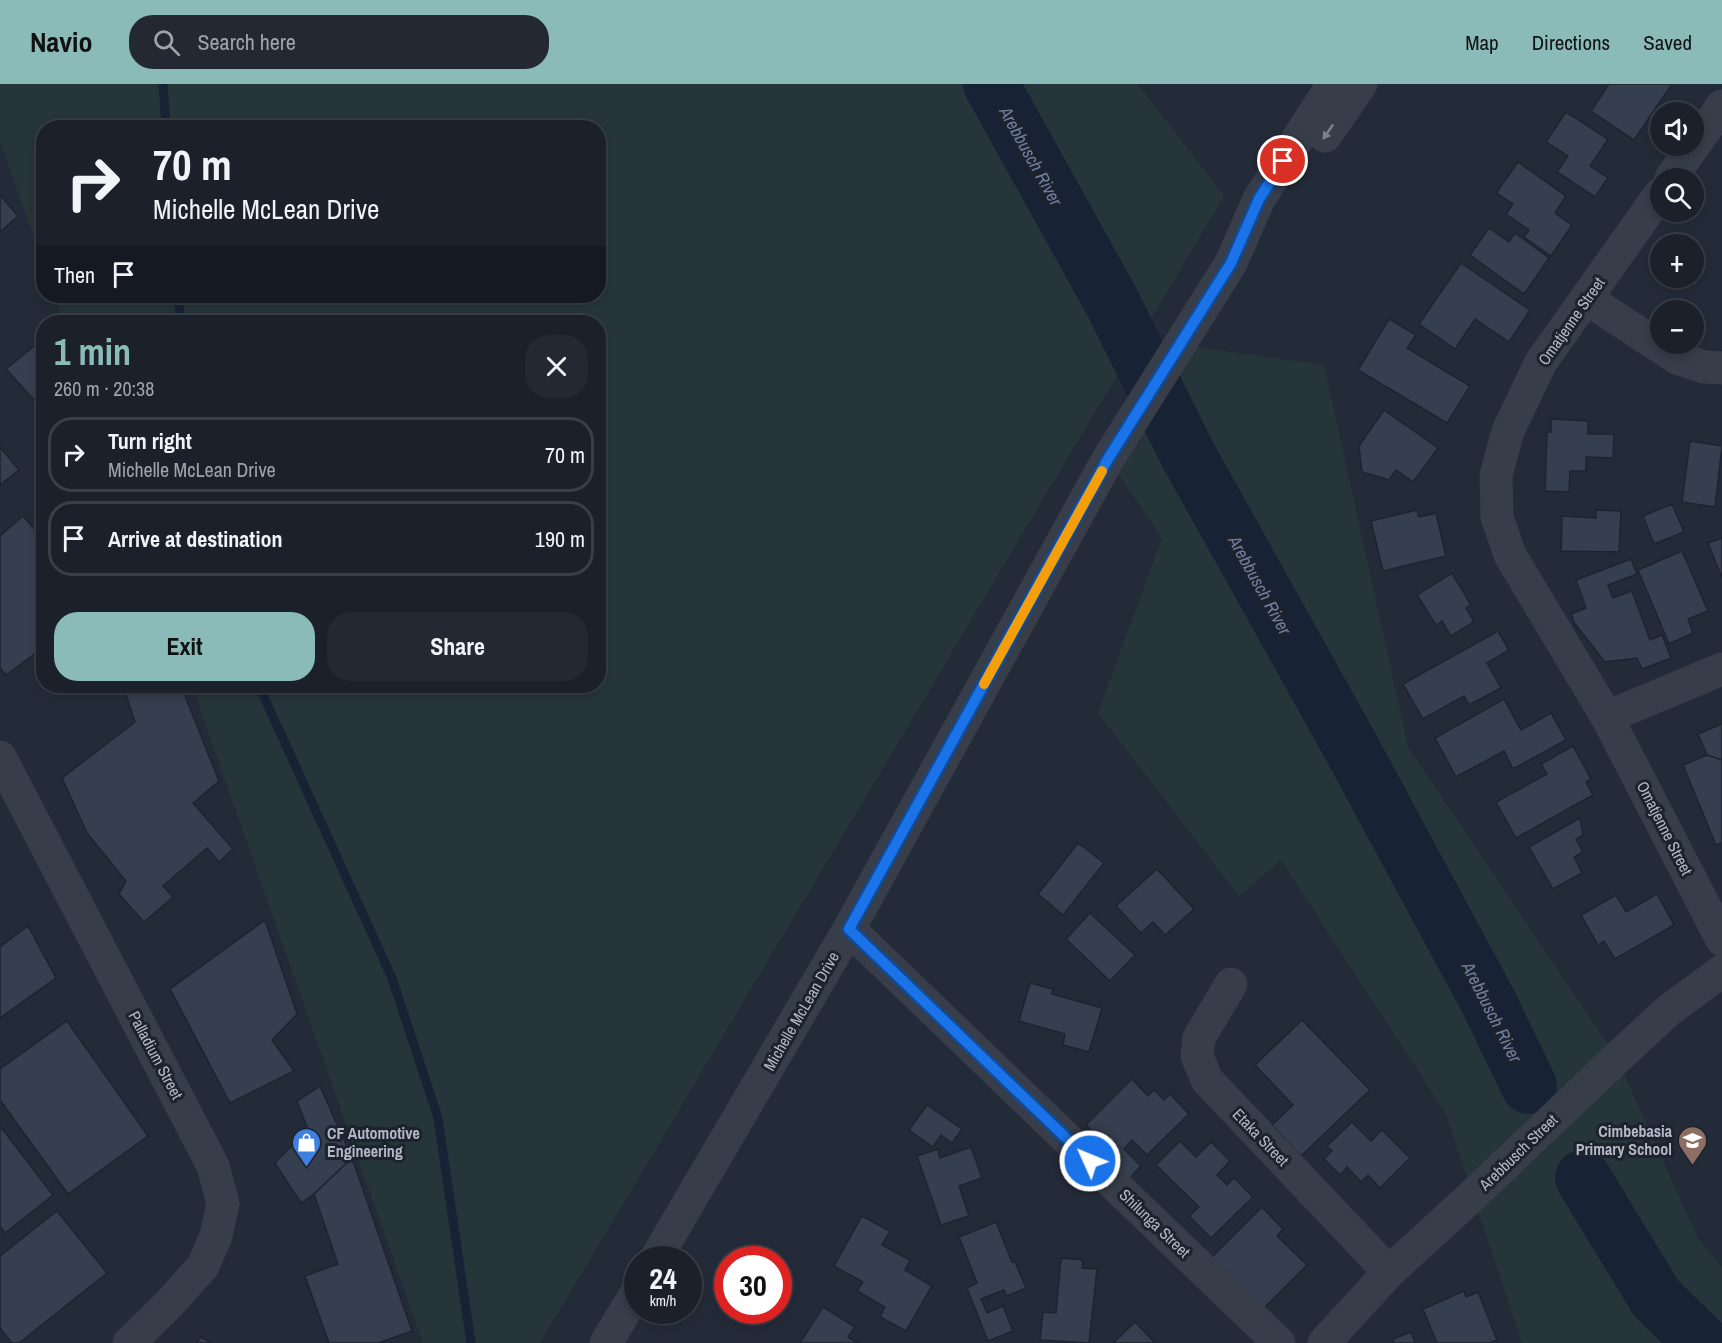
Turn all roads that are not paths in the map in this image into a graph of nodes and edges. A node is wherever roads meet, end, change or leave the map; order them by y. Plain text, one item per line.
1 (1333, 84) edge
2 (1361, 84) edge
3 (1722, 106) edge
4 (1678, 168) edge
5 (1650, 208) edge
6 (1231, 263) junction
7 (1587, 299) junction
8 (1722, 368) edge
9 (1722, 669) edge
10 (1607, 717) junction
11 (0, 757) edge
12 (849, 929) junction
13 (1722, 940) edge
14 (1722, 971) edge
15 (1231, 984) dead end
16 (663, 1246) edge
17 (1389, 1272) junction
18 (624, 1313) edge
19 (129, 1343) edge
20 (606, 1343) edge
21 (1279, 1343) edge
22 (1324, 1343) edge

1 - 6 street, Michelle McLean Drive
2 -> 6 street, Michelle McLean Drive
3 - 4 street
5 - 7 street, Omatjenne Street
6 - 12 street, Michelle McLean Drive
7 - 8 street
7 - 10 street, Omatjenne Street
9 - 10 street
10 - 13 street, Omatjenne Street
11 - 19 street, Palladium Street
12 - 16 street, Michelle McLean Drive
12 - 21 street, Shilunga Street
14 - 17 street, Arebbusch Street
15 - 17 street, Etaka Street
17 - 22 street, Arebbusch Street
18 - 20 street

